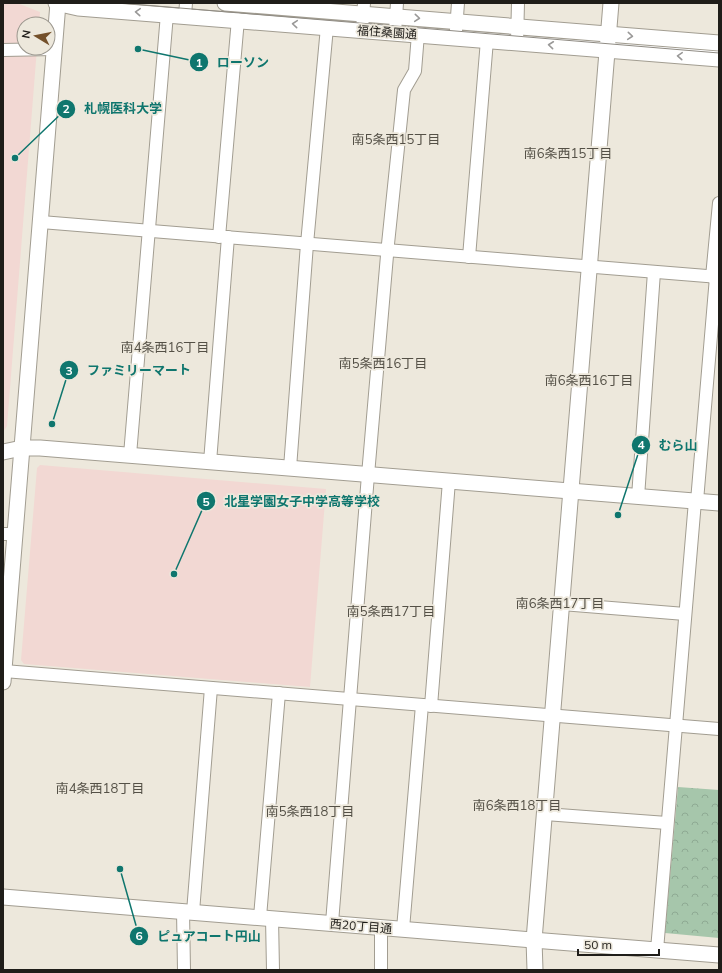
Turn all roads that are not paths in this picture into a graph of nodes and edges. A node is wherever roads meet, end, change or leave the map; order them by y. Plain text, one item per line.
1 (57, 3) edge
2 (225, 3) edge
3 (458, 3) edge
4 (518, 3) edge
5 (611, 3) edge
6 (278, 5) edge
7 (364, 8) edge
8 (186, 9) edge
9 (397, 10) edge
10 (167, 14) junction
11 (56, 18) edge
12 (238, 19) junction
13 (277, 22) junction
14 (456, 22) junction
15 (518, 26) junction
16 (327, 27) junction
17 (362, 30) junction
18 (395, 32) junction
19 (418, 34) junction
20 (608, 34) junction
21 (455, 37) junction
22 (487, 40) junction
23 (517, 42) junction
24 (719, 43) edge
25 (3, 50) edge
26 (16, 50) edge
27 (607, 51) junction
28 (53, 56) edge
29 (719, 59) edge
30 (719, 203) edge
31 (41, 222) junction
32 (148, 231) junction
33 (224, 237) junction
34 (307, 244) junction
35 (388, 250) junction
36 (469, 257) junction
37 (589, 267) junction
38 (654, 272) junction
39 (716, 277) edge
40 (22, 448) junction
41 (3, 452) edge
42 (130, 455) junction
43 (210, 462) junction
44 (290, 468) junction
45 (368, 475) junction
46 (449, 481) junction
47 (571, 491) junction
48 (638, 497) junction
49 (696, 501) junction
50 (719, 503) edge
51 (9, 534) edge
52 (562, 604) junction
53 (685, 614) junction
54 (3, 677) edge
55 (211, 688) junction
56 (279, 693) junction
57 (351, 699) junction
58 (427, 705) junction
59 (553, 716) junction
60 (675, 725) junction
61 (719, 729) edge
62 (545, 814) junction
63 (667, 822) junction
64 (3, 897) edge
65 (188, 912) junction
66 (266, 918) junction
67 (332, 923) junction
68 (381, 928) junction
69 (403, 929) junction
70 (534, 940) junction
71 (657, 950) junction
72 (719, 955) edge
73 (184, 970) edge
74 (273, 970) edge
75 (381, 970) edge
76 (534, 970) edge

10 -> 1 street, 福住桑園通
1 - 11 street
2 - 6 street, 福住桑園通
3 - 14 street
4 - 15 street
5 - 20 street
6 - 7 street, 福住桑園通
6 - 13 street
7 - 9 street, 福住桑園通
7 - 17 street
8 - 10 street, 福住桑園通
8 - 12 street, 福住桑園通
9 -> 14 street, 福住桑園通
9 - 18 street
10 - 32 street
12 - 13 street, 福住桑園通
12 - 33 street
16 -> 13 street, 福住桑園通
14 - 15 street, 福住桑園通
14 - 21 street
15 - 20 street, 福住桑園通
15 - 23 street
16 - 17 street, 福住桑園通
16 - 34 street
17 - 18 street, 福住桑園通
18 - 19 street, 福住桑園通
19 - 21 street, 福住桑園通
19 - 35 street
20 -> 24 street, 福住桑園通
20 - 27 street
21 - 22 street, 福住桑園通
22 - 23 street, 福住桑園通
22 - 36 street
27 -> 23 street, 福住桑園通
25 - 26 street
29 -> 27 street, 福住桑園通
27 - 37 street
28 - 31 street
30 - 39 street
31 - 32 street
31 - 40 street
32 - 33 street
32 - 42 street
33 - 34 street
33 - 43 street
34 - 35 street
34 - 44 street
35 - 36 street
35 - 45 street
36 - 37 street
37 - 38 street
37 - 47 street
38 - 39 street
38 - 48 street
39 - 49 street
40 - 41 street
40 - 42 street
40 - 51 street
42 - 43 street
43 - 44 street
44 - 45 street
45 - 46 street
45 - 57 street
46 - 47 street
46 - 58 street
47 - 48 street
47 - 52 street
48 - 49 street
49 - 50 street
49 - 53 street
51 - 54 street
52 - 53 street
52 - 59 street
53 - 60 street
54 - 55 street
55 - 56 street
55 - 65 street
56 - 57 street
56 - 66 street
57 - 58 street
57 - 67 street
58 - 59 street
58 - 69 street
59 - 60 street
59 - 62 street
60 - 61 street
60 - 63 street
62 - 63 street
62 - 70 street
63 - 71 street
64 - 65 street, 西20丁目通
65 - 66 street, 西20丁目通
65 - 73 street
66 - 67 street, 西20丁目通
66 - 74 street
67 - 68 street, 西20丁目通
68 - 69 street, 西20丁目通
68 - 75 street
69 - 70 street, 西20丁目通
70 - 71 street, 西20丁目通
70 - 76 street
71 - 72 street, 西20丁目通

